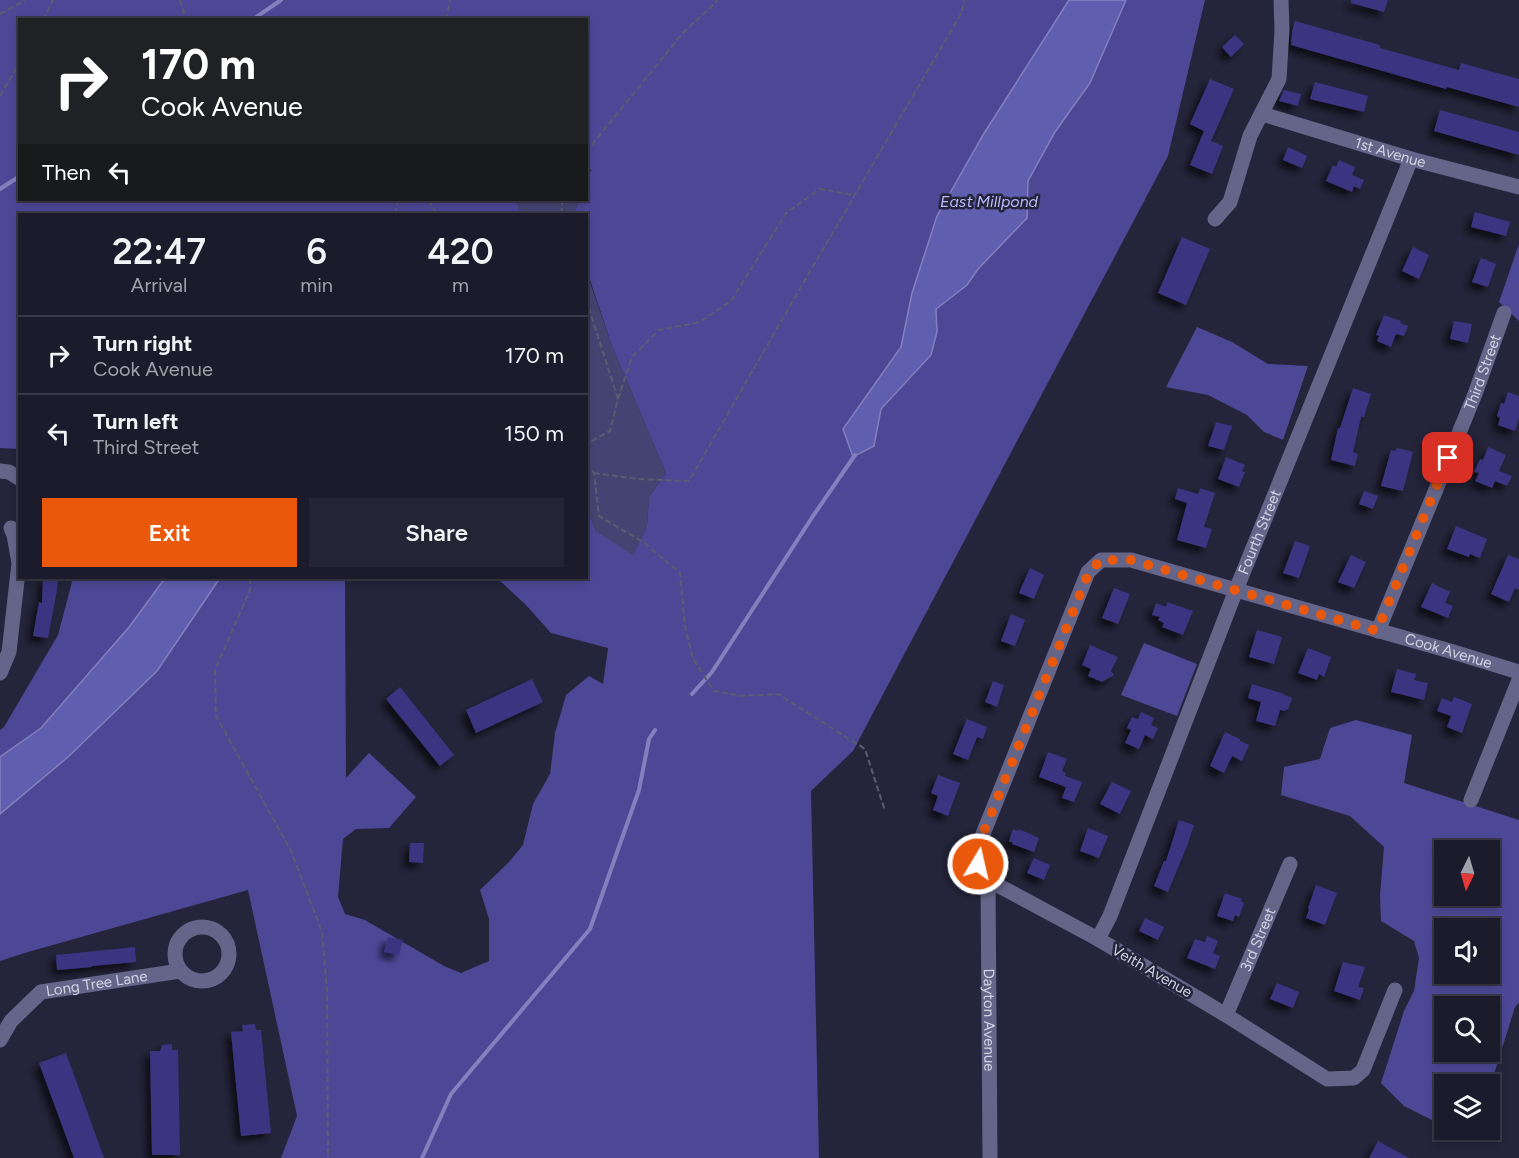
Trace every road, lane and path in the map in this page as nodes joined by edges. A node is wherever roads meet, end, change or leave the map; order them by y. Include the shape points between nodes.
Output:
1 (26, 0) edge
2 (53, 0) edge
3 (180, 0) edge
4 (450, 0) edge
5 (718, 0) edge
6 (964, 0) edge
7 (1281, 0) edge
8 (0, 14) edge
9 (44, 18) edge
10 (185, 18) edge
11 (446, 18) edge
12 (18, 65) edge
13 (0, 96) edge
14 (1262, 114) junction
15 (588, 150) edge
16 (1411, 159) junction
17 (1519, 187) edge
18 (854, 195) junction
19 (1215, 219) dead end
20 (588, 305) edge
21 (1504, 314) dead end
22 (618, 399) junction
23 (588, 443) edge
24 (588, 466) edge
25 (0, 471) edge
26 (594, 473) junction
27 (18, 478) edge
28 (10, 528) edge
29 (18, 557) edge
30 (18, 572) edge
31 (250, 579) edge
32 (1236, 590) junction
33 (1377, 631) junction
34 (1519, 672) edge
35 (0, 673) edge
36 (1519, 680) edge
37 (1471, 800) dead end
38 (885, 812) dead end
39 (978, 864) joint
40 (1290, 864) dead end
41 (988, 880) junction
42 (1098, 939) junction
43 (180, 971) dead end
44 (1395, 990) dead end
45 (1226, 1015) junction
46 (0, 1040) edge
47 (328, 1158) edge
48 (990, 1158) edge

1 - 8 path
2 - 9 path
3 - 10 path
4 - 11 path
5 - 15 path via 682,34
6 - 18 path via 962,12
7 - 14 street via 1279,80
12 - 13 path
14 - 16 street, 1st Avenue
14 - 19 street via 1250,136 1230,202
16 - 17 street, 1st Avenue
16 - 32 street, Fourth Street
18 - 22 path via 820,189 786,213 731,301 700,322 659,330 632,357
18 - 26 path via 689,481
20 - 22 path
21 - 33 street, Third Street
22 - 23 path via 610,430
24 - 26 path
25 - 27 street
26 - 38 path via 598,516 643,542 680,573 685,627 693,659 714,691 742,696 778,694 865,749
28 - 29 street
30 - 35 street via 9,652
31 - 47 path via 250,590 215,670 216,716 291,851 322,932 327,991
32 - 33 street, Cook Avenue
32 - 39 street, Cook Avenue via 1131,560 1101,560 1089,572 981,839
32 - 42 street, Fourth Street
33 - 34 street, Cook Avenue
36 - 37 street
39 - 41 street, Veith Avenue
40 - 45 street, 3rd Street
41 - 42 street, Veith Avenue
41 - 48 street, Dayton Avenue
42 - 45 street, Veith Avenue
43 - 46 street, Long Tree Lane via 41,992 11,1021
44 - 45 street, Veith Avenue via 1363,1070 1354,1078 1327,1079

